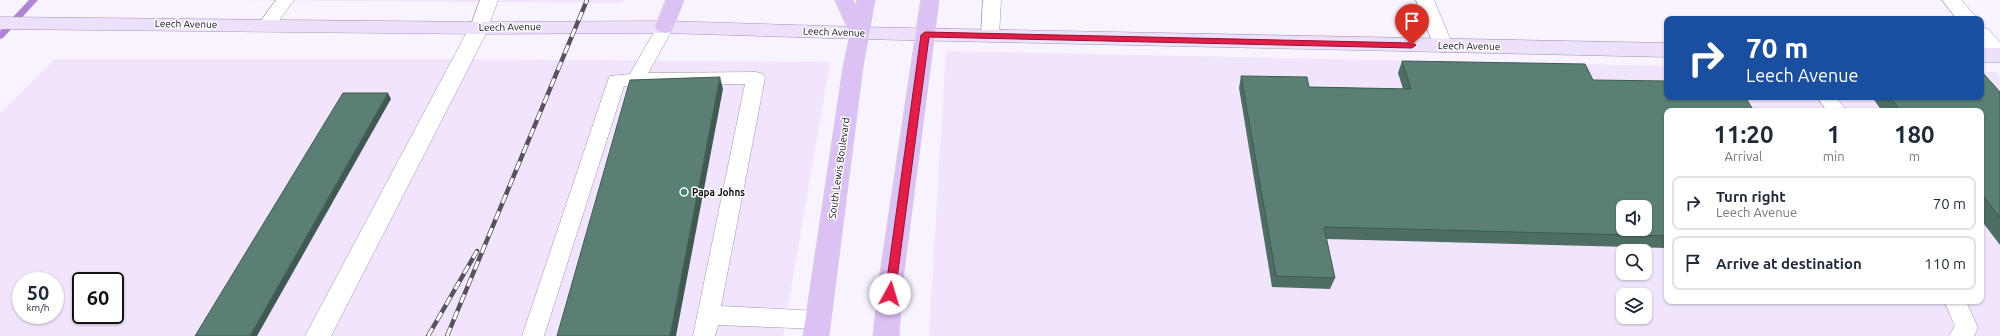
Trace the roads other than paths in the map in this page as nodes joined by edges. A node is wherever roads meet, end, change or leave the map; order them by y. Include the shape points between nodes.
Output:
1 (285, 0) edge
2 (489, 0) edge
3 (675, 0) edge
4 (844, 0) edge
5 (866, 0) edge
6 (930, 0) edge
7 (992, 0) edge
8 (1425, 0) edge
9 (1951, 0) edge
10 (1965, 16) edge
11 (0, 24) edge
12 (267, 25) junction
13 (665, 27) junction
14 (479, 28) junction
15 (859, 33) junction
16 (925, 35) junction
17 (990, 36) junction
18 (1984, 36) edge
19 (1443, 46) junction
20 (1664, 50) edge
21 (1984, 55) edge
22 (2000, 55) edge
23 (636, 79) junction
24 (1956, 304) edge
25 (706, 326) edge
26 (817, 328) edge
27 (318, 336) edge
28 (533, 336) edge
29 (886, 336) edge
30 (1960, 336) edge

1 - 12 lane
2 - 14 lane
3 - 13 main road
4 - 15 main road
5 - 15 main road, South Lewis Boulevard
6 - 16 main road
7 - 17 lane
8 - 19 street
9 - 10 street
11 - 12 main road, Leech Avenue
12 - 14 main road, Leech Avenue
13 - 14 main road, Leech Avenue
13 - 15 main road, Leech Avenue
13 - 23 lane
14 - 27 street
15 - 16 main road, Leech Avenue
15 - 26 main road, South Lewis Boulevard
16 - 17 main road, Leech Avenue
16 - 29 main road via 891,280
17 - 19 main road, Leech Avenue
18 - 22 street
19 - 20 main road, Leech Avenue
21 - 22 main road
23 - 25 lane via 756,78
23 - 28 lane via 617,80
24 - 30 lane via 1967,328
25 - 26 lane

